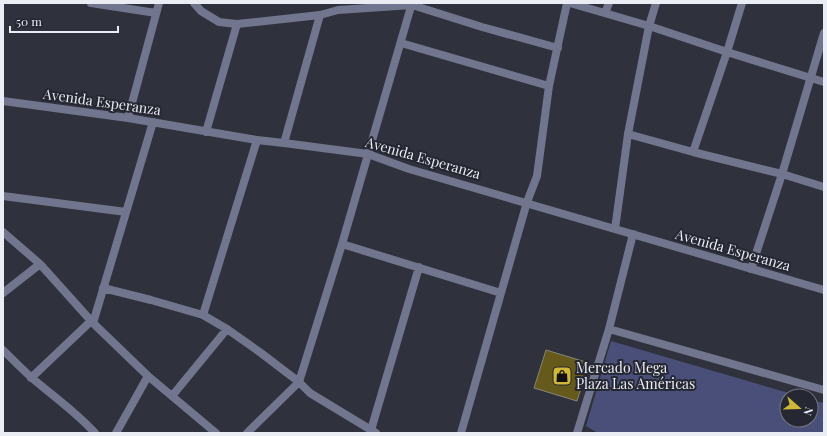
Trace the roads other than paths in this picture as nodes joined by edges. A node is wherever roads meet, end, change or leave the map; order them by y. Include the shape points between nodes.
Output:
1 (91, 3) edge
2 (159, 3) edge
3 (194, 3) edge
4 (569, 3) edge
5 (609, 3) edge
6 (656, 3) edge
7 (742, 3) edge
8 (412, 4) edge
9 (156, 13) junction
10 (605, 13) junction
11 (320, 15) junction
12 (237, 24) junction
13 (649, 26) junction
14 (824, 33) edge
15 (400, 44) junction
16 (558, 48) junction
17 (727, 52) junction
18 (810, 78) junction
19 (824, 82) edge
20 (549, 86) junction
21 (3, 101) edge
22 (128, 118) junction
23 (153, 122) junction
24 (206, 132) junction
25 (628, 134) junction
26 (257, 140) junction
27 (284, 143) junction
28 (693, 152) junction
29 (368, 154) junction
30 (782, 174) junction
31 (824, 187) edge
32 (3, 196) edge
33 (527, 202) junction
34 (126, 212) junction
35 (615, 229) junction
36 (3, 232) edge
37 (633, 234) junction
38 (342, 244) junction
39 (40, 264) junction
40 (419, 267) junction
41 (751, 269) junction
42 (104, 288) junction
43 (824, 290) edge
44 (3, 293) edge
45 (501, 293) junction
46 (203, 316) junction
47 (92, 322) junction
48 (227, 329) junction
49 (609, 329) junction
50 (3, 350) edge
51 (148, 376) junction
52 (31, 378) junction
53 (299, 382) junction
54 (824, 390) edge
55 (172, 396) junction
56 (374, 432) edge
57 (580, 432) edge
58 (95, 433) edge
59 (116, 433) edge
60 (216, 433) edge
61 (247, 433) edge
62 (461, 433) edge

1 - 9 street
2 - 9 street
3 - 12 street via 219,22
4 - 10 street
4 - 16 street
5 - 10 street
6 - 13 street
7 - 17 street
8 - 11 street via 338,10
8 - 15 street
8 - 16 street
9 - 22 street
10 - 13 street
11 - 12 street
11 - 27 street
12 - 24 street
13 - 17 street
13 - 25 street
14 - 18 street
15 - 20 street
15 - 29 street
16 - 20 street
17 - 18 street
17 - 28 street
18 - 19 street
18 - 30 street
20 - 33 street via 537,176
21 - 22 street, Avenida Esperanza
22 - 23 street, Avenida Esperanza
23 - 24 street, Avenida Esperanza
23 - 34 street
24 - 26 street, Avenida Esperanza
25 - 28 street
25 - 35 street
26 - 27 street, Avenida Esperanza
26 - 46 street
27 - 29 street, Avenida Esperanza
28 - 30 street
29 - 33 street, Avenida Esperanza via 409,169
29 - 38 street
30 - 31 street
30 - 41 street
32 - 34 street
33 - 35 street, Avenida Esperanza
33 - 45 street
34 - 42 street
35 - 37 street, Avenida Esperanza
36 - 39 street
37 - 41 street, Avenida Esperanza
37 - 49 street
38 - 40 street
38 - 53 street
39 - 44 street
39 - 47 street
40 - 45 street
40 - 56 street
41 - 43 street, Avenida Esperanza
42 - 46 street
42 - 47 street
45 - 62 street
46 - 48 street
47 - 51 street
47 - 52 street
48 - 53 street
48 - 55 street
49 - 54 street
49 - 57 street
50 - 52 street
51 - 55 street
51 - 59 street
52 - 58 street
53 - 56 street via 310,393
53 - 61 street
55 - 60 street

